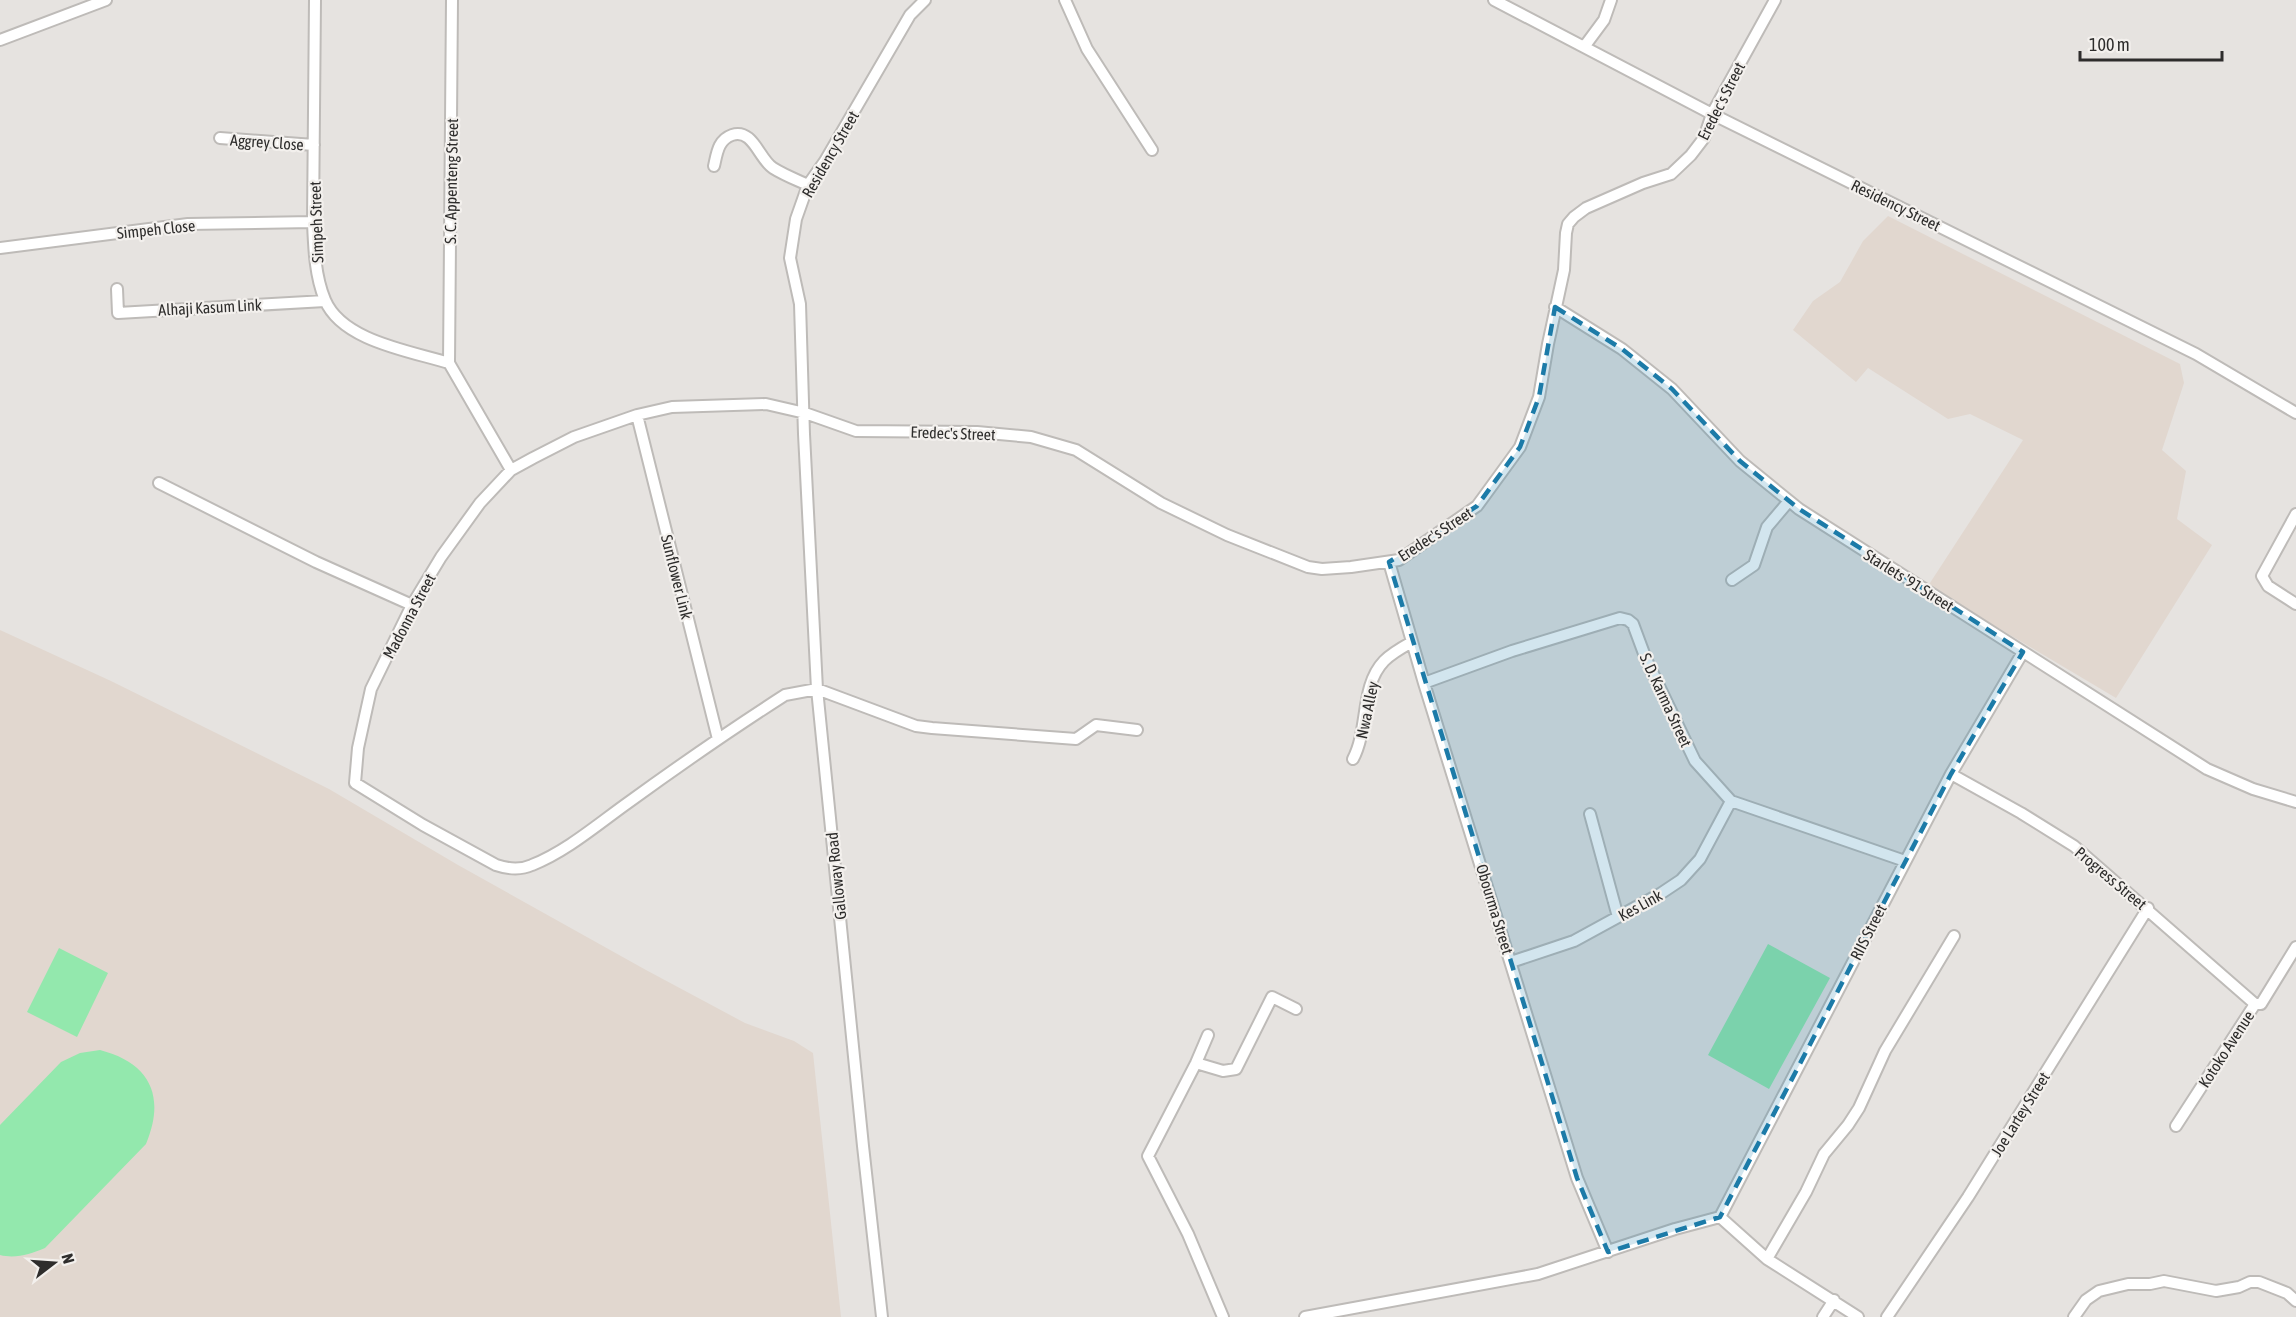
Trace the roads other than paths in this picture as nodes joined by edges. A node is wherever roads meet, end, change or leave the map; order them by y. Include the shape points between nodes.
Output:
1 (106, 0) edge
2 (315, 0) edge
3 (452, 0) edge
4 (925, 0) edge
5 (1065, 0) edge
6 (1494, 0) edge
7 (1611, 0) edge
8 (1775, 0) edge
9 (0, 39) edge
10 (1584, 47) junction
11 (1712, 114) junction
12 (220, 138) dead end
13 (314, 145) junction
14 (1152, 150) dead end
15 (714, 166) dead end
16 (808, 185) junction
17 (313, 222) junction
18 (0, 248) edge
19 (117, 289) dead end
20 (325, 301) junction
21 (1555, 307) junction
22 (449, 363) junction
23 (805, 413) junction
24 (2296, 413) edge
25 (637, 415) junction
26 (804, 434) joint
27 (511, 471) junction
28 (159, 483) dead end
29 (1789, 501) junction
30 (2296, 514) edge
31 (1389, 562) junction
32 (1732, 580) dead end
33 (2296, 604) edge
34 (412, 605) junction
35 (1412, 642) junction
36 (2023, 652) junction
37 (1424, 683) junction
38 (817, 689) junction
39 (1137, 730) dead end
40 (718, 739) junction
41 (1353, 759) dead end
42 (1951, 774) junction
43 (1731, 801) junction
44 (2296, 802) edge
45 (1590, 814) dead end
46 (1905, 861) junction
47 (2148, 908) junction
48 (1618, 917) junction
49 (1954, 936) dead end
50 (2296, 947) edge
51 (1511, 962) junction
52 (2254, 1004) junction
53 (1296, 1009) dead end
54 (1208, 1035) dead end
55 (1196, 1063) junction
56 (2176, 1126) dead end
57 (1720, 1218) junction
58 (1608, 1252) junction
59 (1767, 1259) junction
60 (1834, 1300) junction
61 (2296, 1300) edge
62 (1338, 1313) edge
63 (882, 1317) edge
64 (1223, 1317) edge
65 (1305, 1317) edge
66 (1823, 1317) edge
67 (1858, 1317) edge
68 (1887, 1317) edge
69 (2074, 1317) edge

1 - 9 street
2 - 13 street, Simpeh Street
3 - 22 street, S. C. Appenteng Street
4 - 16 street, Residency Street via 910,15
5 - 14 street via 1087,49
6 - 10 street, Residency Street
7 - 10 street via 1604,20
8 - 11 street, Eredec's Street
10 - 11 street, Residency Street
11 - 21 street, Eredec's Street via 1704,138 1671,174 1601,201 1574,217 1566,233 1564,270
11 - 24 street, Residency Street via 2196,354
12 - 13 street, Aggrey Close
13 - 17 street, Simpeh Street
15 - 16 street via 718,146 725,138 743,134 773,168
16 - 23 street, Residency Street via 796,219 790,258 800,304
17 - 18 street, Simpeh Close via 188,224
17 - 20 street, Simpeh Street via 314,257
19 - 20 street, Alhaji Kasum Link via 118,313
20 - 22 street, Simpeh Street via 342,324 372,340
21 - 29 street, Starlets '91 Street via 1622,349 1672,389 1740,461
21 - 31 street, Eredec's Street via 1539,397 1520,447 1477,506 1399,560
22 - 27 street
23 - 25 street, Madonna Street via 766,404 672,407
23 - 26 street, Residency Street
23 - 31 street, Eredec's Street via 870,432 1031,436 1076,450 1161,503 1308,567
25 - 27 street, Madonna Street via 574,437
25 - 40 street, Sunflower Link
26 - 38 street, Galloway Road
27 - 34 street, Madonna Street via 480,503
28 - 34 street
29 - 32 street via 1767,527 1754,565
29 - 36 street, Starlets '91 Street
30 - 33 street via 2262,576 2268,586
31 - 35 street, Obourma Street
34 - 40 street, Madonna Street via 371,689 355,783 496,865 532,866
35 - 37 street, Obourma Street
35 - 41 street, Nwa Alley via 1385,659 1372,679 1361,739
36 - 42 street, RIIS Street
36 - 44 street, Starlets '91 Street via 2207,769
37 - 43 street, S. D. Karma Street via 1512,651 1620,618 1628,620 1695,761
37 - 51 street, Obourma Street
38 - 39 street via 916,726 1076,739 1096,725
38 - 40 street via 785,695
38 - 63 street, Galloway Road
42 - 46 street, RIIS Street
42 - 47 street, Progress Street via 2074,846
43 - 46 street, S. D. Karma Street
43 - 48 street, Kes Link via 1700,860 1681,880
45 - 48 street
46 - 57 street, RIIS Street
47 - 52 street, Progress Street
47 - 68 street, Joe Lartey Street via 1968,1197
48 - 51 street, Kes Link via 1574,941
49 - 59 street via 1885,1051 1859,1108 1824,1154
50 - 52 street, Kotoko Avenue via 2261,1004
51 - 58 street, Obourma Street via 1577,1178
52 - 56 street, Kotoko Avenue
53 - 55 street via 1272,997 1236,1069 1223,1071
54 - 55 street
55 - 64 street via 1148,1156 1188,1234
57 - 58 street
57 - 59 street
58 - 62 street via 1538,1274
59 - 60 street
60 - 66 street
60 - 67 street
61 - 69 street via 2259,1282 2216,1292 2164,1281 2099,1291 2085,1300
62 - 65 street

